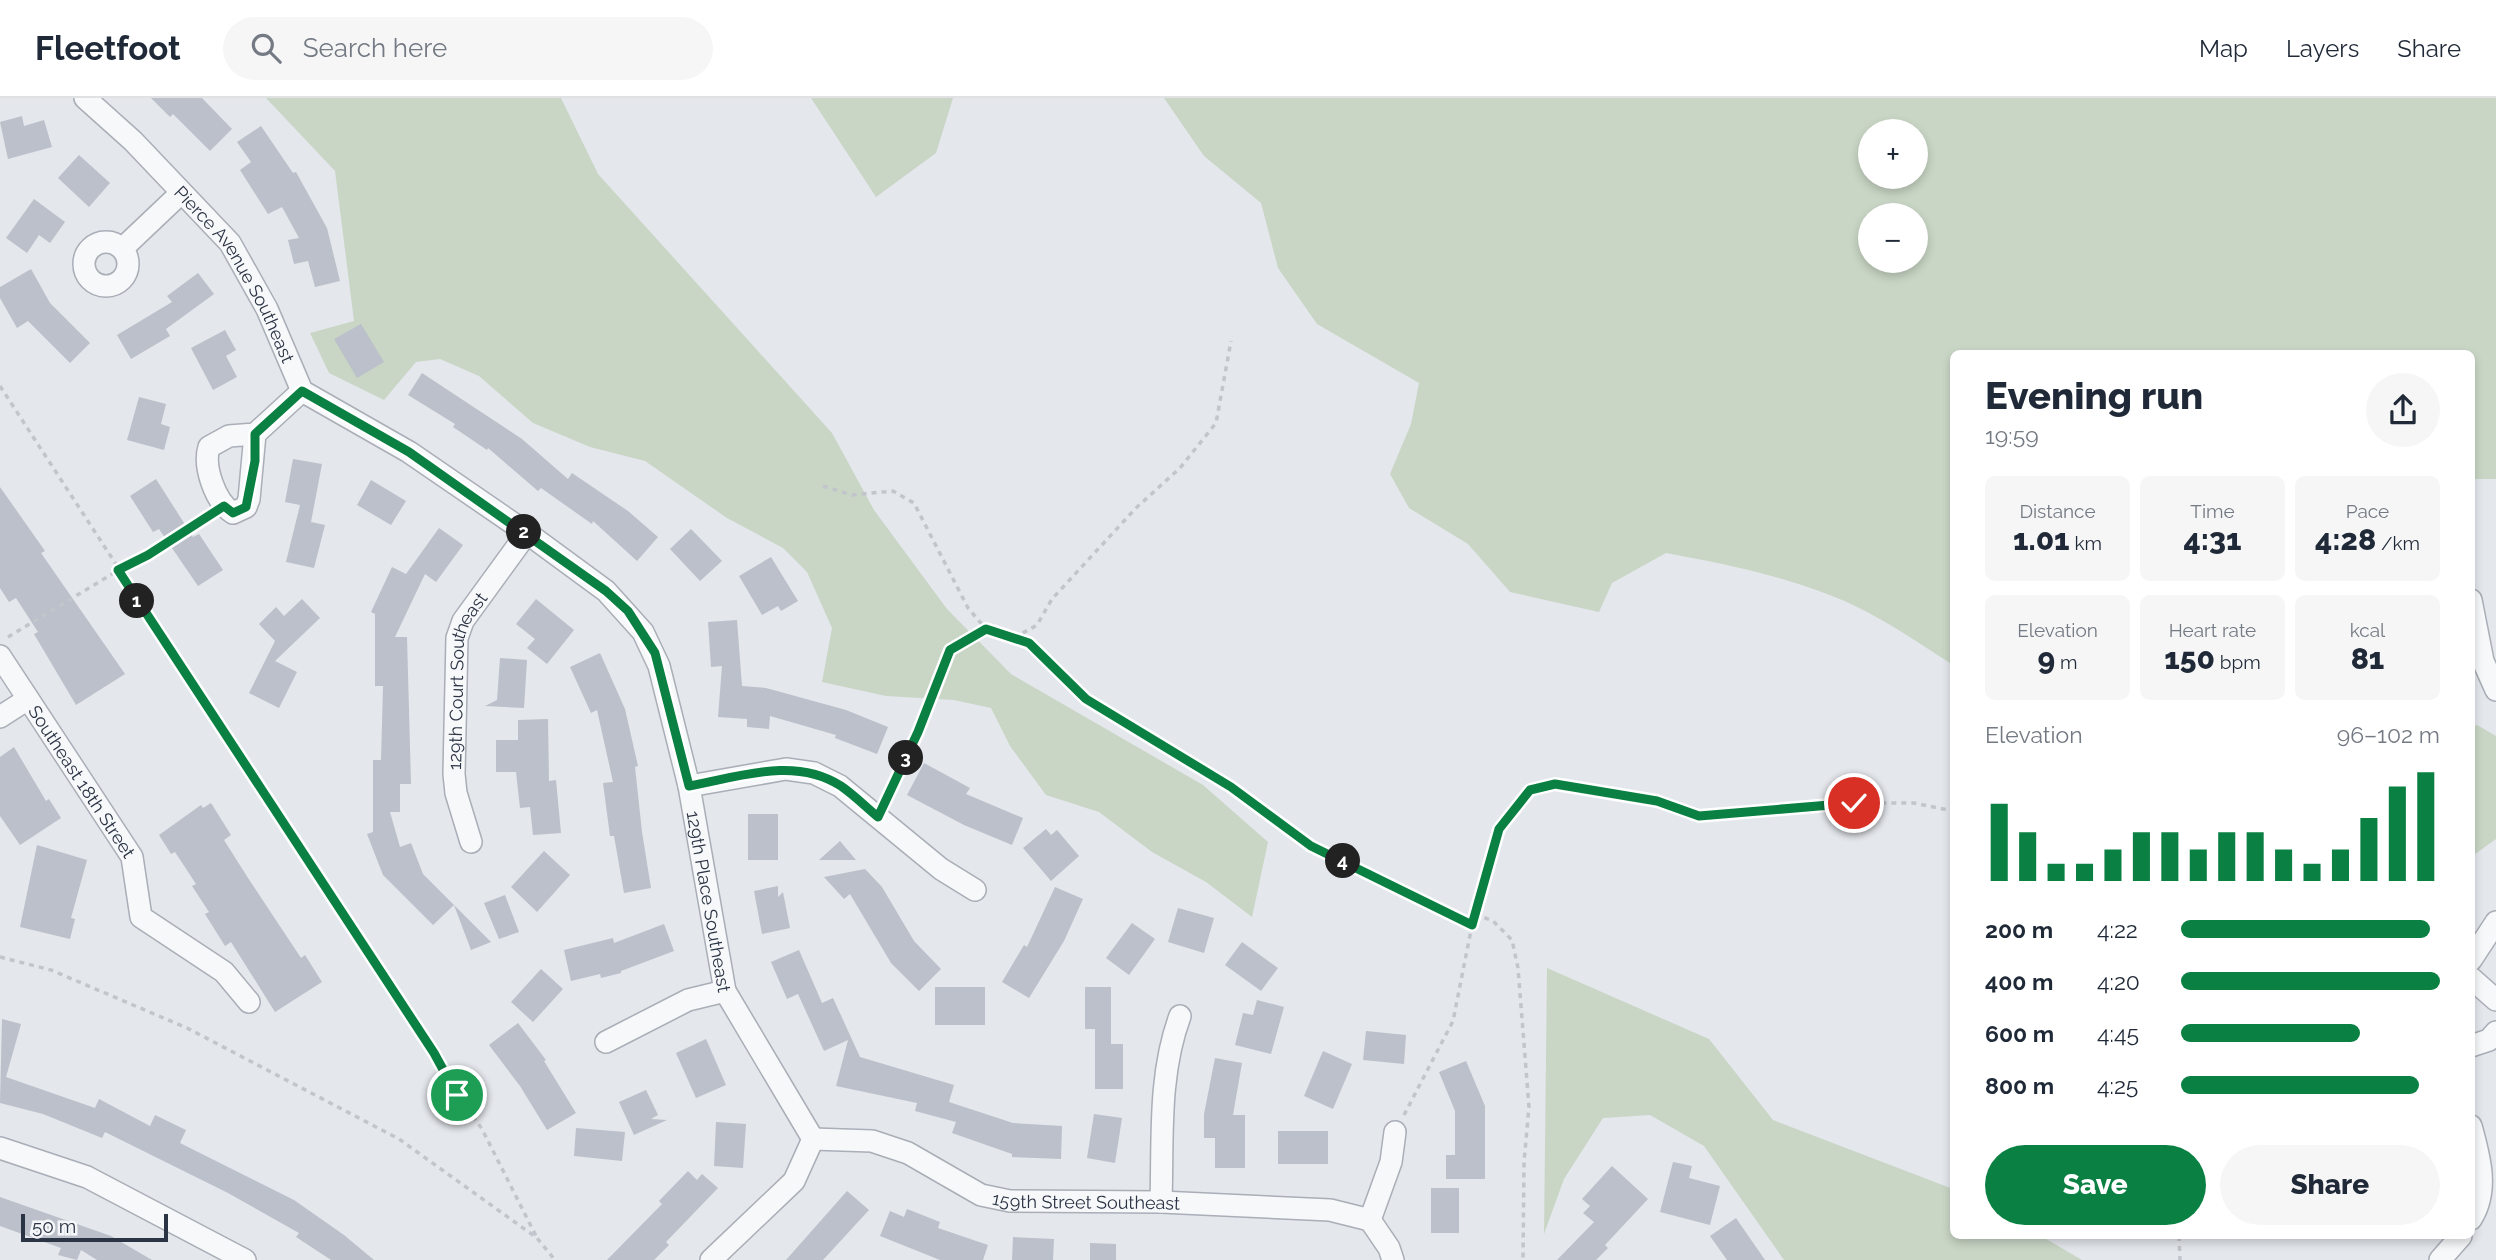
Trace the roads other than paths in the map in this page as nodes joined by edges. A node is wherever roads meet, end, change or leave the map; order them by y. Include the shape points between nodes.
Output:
1 (85, 98) edge
2 (181, 193) junction
3 (122, 248) dead end
4 (302, 391) junction
5 (255, 434) junction
6 (527, 533) junction
7 (2475, 620) edge
8 (0, 656) edge
9 (2496, 690) edge
10 (28, 699) junction
11 (0, 717) edge
12 (689, 786) junction
13 (471, 842) dead end
14 (975, 890) dead end
15 (2496, 922) edge
16 (2475, 954) edge
17 (2475, 981) edge
18 (725, 991) junction
19 (2496, 999) edge
20 (249, 1002) dead end
21 (1180, 1016) dead end
22 (2496, 1032) edge
23 (606, 1042) dead end
24 (2475, 1045) edge
25 (1395, 1132) road end
26 (813, 1139) junction
27 (2475, 1140) edge
28 (0, 1148) edge
29 (1161, 1202) junction
30 (2475, 1213) edge
31 (1370, 1220) junction
32 (2458, 1239) edge
33 (246, 1260) edge
34 (711, 1260) edge
35 (1393, 1260) edge
36 (2440, 1260) edge

1 - 2 street, Pierce Avenue Southeast
2 - 3 street
2 - 4 street, Pierce Avenue Southeast via 230,243 267,309
4 - 5 street
4 - 6 street via 409,452
5 - 5 street via 246,507 233,513 224,506 206,464 209,447 229,436
6 - 12 street, 129th Place Southeast via 606,591 643,632 659,666
6 - 13 street, 129th Court Southeast via 463,621 457,638 454,774
7 - 9 street via 2483,661
8 - 10 street, Southeast 18th Street
10 - 11 street
10 - 20 street, Southeast 18th Street via 132,857 141,917 224,972
12 - 14 street via 786,769 814,773 841,786 941,869
12 - 18 street, 129th Place Southeast
15 - 16 street
17 - 19 street
18 - 23 street via 688,1000
18 - 26 street, 129th Place Southeast
21 - 29 street via 1165,1076
22 - 24 street
25 - 31 street via 1391,1162
26 - 29 street, 159th Street Southeast via 872,1141 908,1153 981,1195 1010,1201
26 - 34 street via 794,1181
27 - 30 street via 2481,1161 2481,1203
28 - 33 street via 87,1177
29 - 31 street, 159th Street Southeast via 1330,1210
31 - 35 street
32 - 36 street

